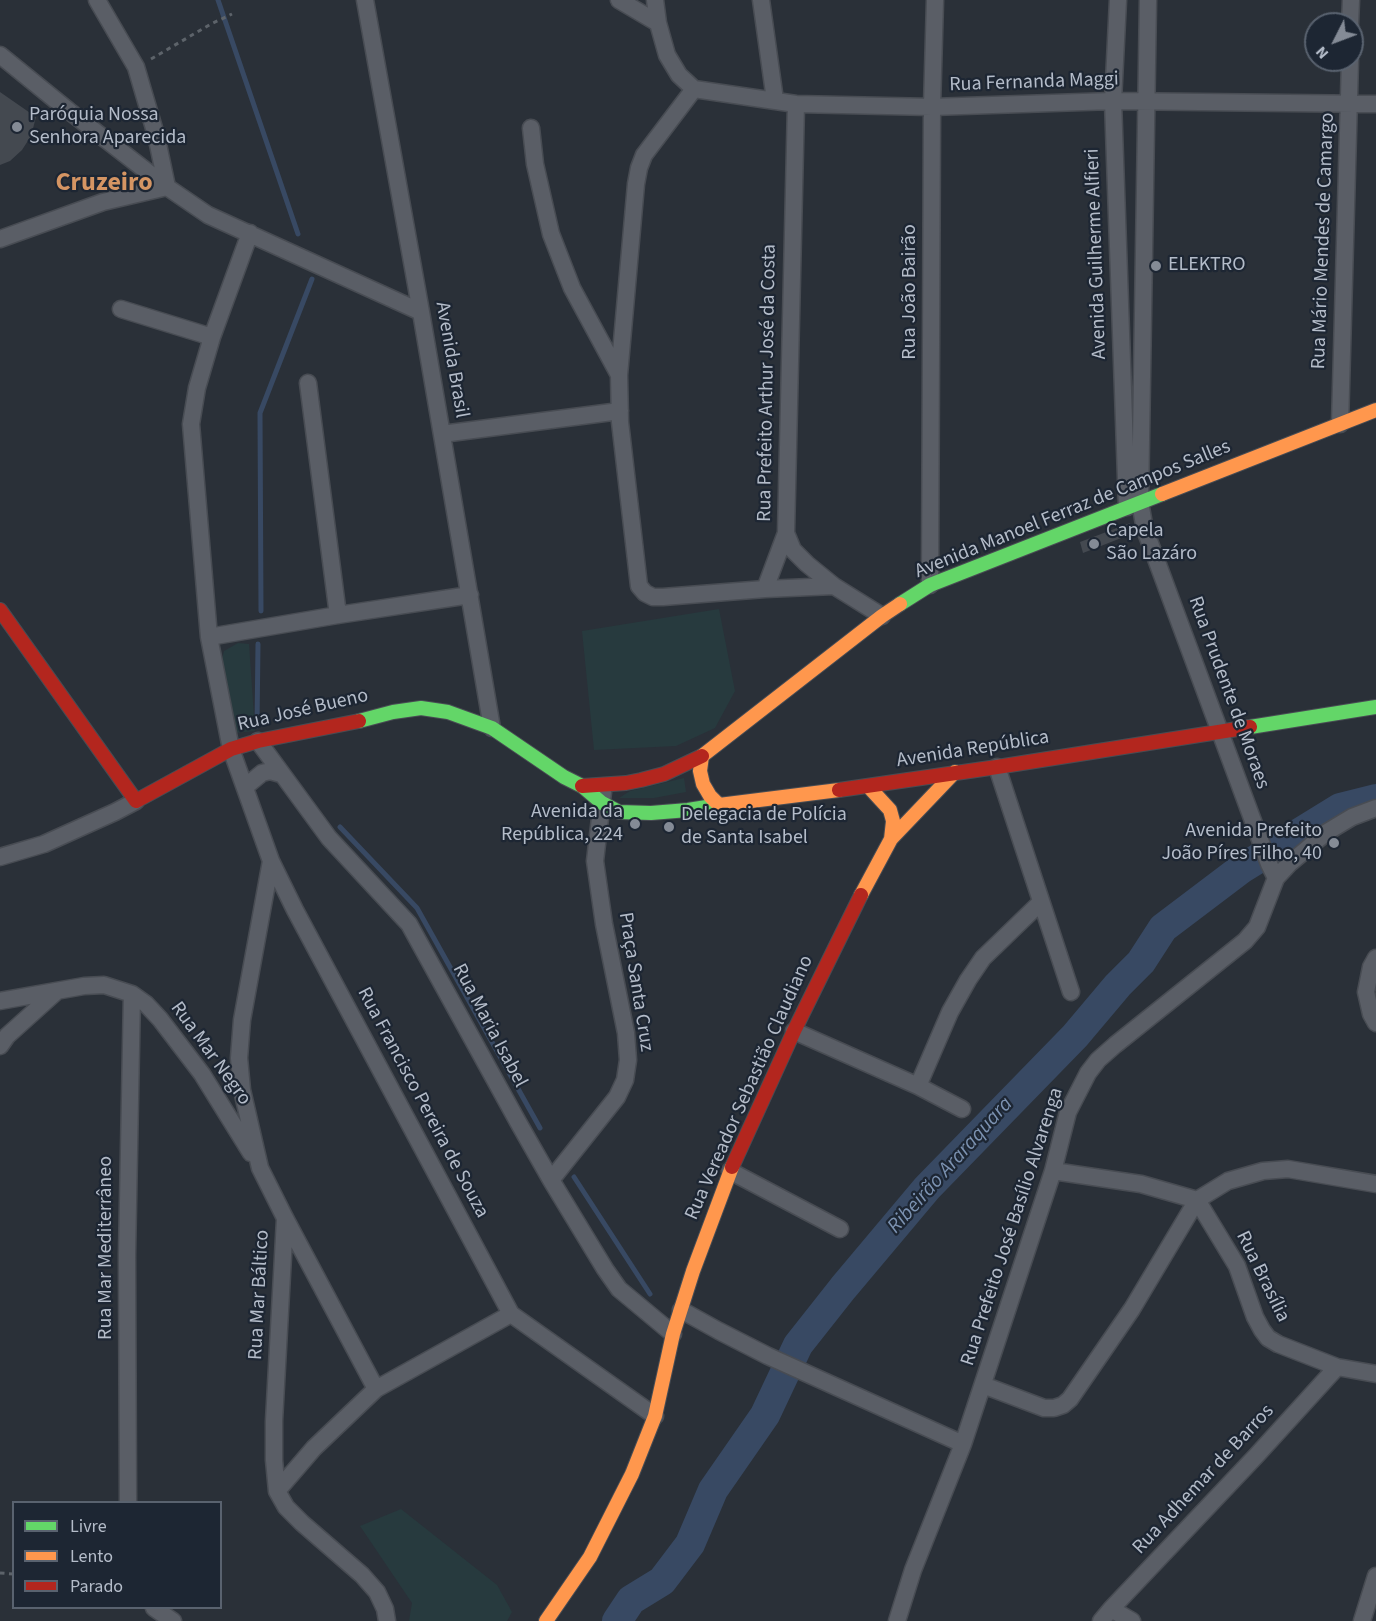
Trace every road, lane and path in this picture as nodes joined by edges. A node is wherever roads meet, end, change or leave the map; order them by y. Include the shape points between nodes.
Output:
1 (97, 0) edge
2 (365, 0) edge
3 (619, 0) edge
4 (655, 0) edge
5 (761, 0) edge
6 (935, 0) edge
7 (1118, 0) edge
8 (1148, 0) edge
9 (230, 14) dead end
10 (658, 23) junction
11 (0, 55) edge
12 (136, 67) junction
13 (1350, 72) edge
14 (694, 89) junction
15 (775, 100) junction
16 (1113, 101) junction
17 (1147, 102) junction
18 (796, 104) junction
19 (1349, 104) junction
20 (1376, 104) edge
21 (932, 108) junction
22 (531, 128) dead end
23 (167, 188) junction
24 (250, 233) junction
25 (0, 239) edge
26 (121, 309) dead end
27 (421, 312) junction
28 (212, 337) junction
29 (619, 375) junction
30 (308, 383) dead end
31 (1376, 410) edge
32 (620, 411) junction
33 (1340, 424) junction
34 (442, 434) junction
35 (1134, 505) junction
36 (786, 532) junction
37 (930, 585) junction
38 (834, 586) junction
39 (765, 589) junction
40 (470, 595) junction
41 (0, 610) edge
42 (338, 615) junction
43 (882, 616) junction
44 (209, 637) junction
45 (1376, 707) edge
46 (492, 728) junction
47 (1219, 731) junction
48 (258, 741) junction
49 (231, 749) junction
50 (702, 756) junction
51 (997, 767) junction
52 (955, 772) junction
53 (281, 774) junction
54 (603, 784) junction
55 (582, 786) junction
56 (868, 786) junction
57 (245, 787) junction
58 (136, 801) junction
59 (603, 803) junction
60 (719, 805) junction
61 (1376, 808) edge
62 (891, 839) junction
63 (0, 857) edge
64 (271, 861) junction
65 (1273, 871) junction
66 (1041, 902) junction
67 (1376, 957) edge
68 (58, 990) junction
69 (1071, 992) dead end
70 (132, 994) junction
71 (0, 1001) edge
72 (1376, 1023) edge
73 (794, 1031) junction
74 (0, 1046) edge
75 (918, 1086) junction
76 (962, 1109) dead end
77 (260, 1168) junction
78 (730, 1171) junction
79 (1053, 1171) junction
80 (550, 1180) junction
81 (1376, 1184) edge
82 (1197, 1200) junction
83 (285, 1218) junction
84 (840, 1229) dead end
85 (681, 1310) junction
86 (511, 1314) junction
87 (674, 1334) junction
88 (1337, 1367) junction
89 (1376, 1374) edge
90 (983, 1385) junction
91 (376, 1389) junction
92 (655, 1416) junction
93 (963, 1444) junction
94 (277, 1491) junction
95 (128, 1501) edge
96 (1376, 1576) edge
97 (155, 1609) edge
98 (1106, 1615) edge
99 (173, 1621) edge
100 (387, 1621) edge
101 (546, 1621) edge
102 (897, 1621) edge
103 (1132, 1621) edge
104 (1362, 1621) edge

1 - 12 street
2 - 27 street, Avenida Brasil
3 - 10 street
4 - 10 street
5 - 15 street
6 - 21 street, Rua João Bairão
7 - 16 street, Avenida Guilherme Alfieri
8 - 17 street
9 - 12 path
10 - 14 street via 667,55 679,75
11 - 23 street
12 - 23 street
13 - 19 street, Rua Mário Mendes de Camargo
14 - 15 street, Rua Fernanda Maggi
14 - 29 street via 644,155 639,168
15 - 18 street, Rua Fernanda Maggi
16 - 17 street, Rua Fernanda Maggi
16 - 21 street, Rua Fernanda Maggi
16 - 35 street, Avenida Guilherme Alfieri
17 - 19 street, Rua Fernanda Maggi
17 - 35 street
18 - 21 street, Rua Fernanda Maggi
18 - 36 street, Rua Prefeito Arthur José da Costa
19 - 20 street, Rua Fernanda Maggi
19 - 33 street, Rua Mário Mendes de Camargo
21 - 37 street, Rua João Bairão
22 - 29 street via 551,234 572,288
23 - 24 street via 208,215
23 - 25 street via 104,202
24 - 27 street
24 - 28 street, Rua Francisco Pereira de Souza
26 - 28 street
27 - 34 street, Avenida Brasil
28 - 44 street, Rua Francisco Pereira de Souza via 191,424
29 - 32 street
30 - 42 street
31 - 33 main road, Avenida Manoel Ferraz de Campos Salles
32 - 34 street
32 - 39 street via 639,586 653,597
33 - 35 main road, Avenida Manoel Ferraz de Campos Salles
34 - 40 street, Avenida Brasil
35 - 37 main road, Avenida Manoel Ferraz de Campos Salles
35 - 47 street, Rua Prudente de Moraes
36 - 38 street, Rua Prefeito Arthur José da Costa via 792,550
36 - 39 street
37 - 43 main road, Avenida Manoel Ferraz de Campos Salles
38 - 39 street
38 - 43 street, Rua Prefeito Arthur José da Costa
40 - 42 street
40 - 46 street, Avenida Brasil
41 - 58 main road
42 - 44 street
43 - 50 main road, Avenida Manoel Ferraz de Campos Salles
44 - 49 street, Rua Francisco Pereira de Souza
45 - 47 main road, Avenida República
46 - 48 main road, Rua José Bueno via 448,712 421,708
46 - 55 main road, Rua José Bueno
47 - 51 main road, Avenida República
47 - 65 street, Rua Prudente de Moraes
48 - 49 main road, Rua José Bueno
48 - 53 street, Rua Maria Isabel
49 - 57 street, Rua Francisco Pereira de Souza
49 - 58 main road, Rua José Bueno
50 - 54 main road, Avenida Manoel Ferraz de Campos Salles via 664,774
50 - 60 main road via 700,771 704,784
51 - 52 main road, Avenida República
51 - 66 street
52 - 56 main road, Avenida República
52 - 62 main road
53 - 57 street via 262,773
53 - 80 street, Rua Maria Isabel via 329,838 409,924
54 - 55 main road, Avenida Manoel Ferraz de Campos Salles
54 - 59 street, Praça Santa Cruz
55 - 59 main road, Avenida República
56 - 60 main road, Avenida República
56 - 62 main road via 890,810
57 - 64 street, Rua Francisco Pereira de Souza
58 - 63 street, Rua José Bueno via 44,844
59 - 60 main road, Avenida República via 619,812 635,813
59 - 80 street, Praça Santa Cruz via 595,861 628,1060 617,1097
61 - 65 street via 1327,832 1289,864
62 - 73 main road, Rua Vereador Sebastião Claudiano
64 - 77 street, Rua Mar Báltico via 242,1020 239,1058 242,1090
64 - 86 street, Rua Francisco Pereira de Souza
65 - 79 street, Rua Prefeito José Basílio Alvarenga via 1257,927 1245,941 1115,1045 1088,1073 1068,1112
66 - 69 street
66 - 75 street via 983,958 968,980
67 - 72 street via 1366,992
68 - 70 street, Rua Mar Negro via 104,985
68 - 71 street, Rua Mar Negro
68 - 74 street
70 - 77 street, Rua Mar Negro via 160,1019 202,1074
70 - 95 street, Rua Mar Mediterrâneo
73 - 75 street
73 - 78 main road, Rua Vereador Sebastião Claudiano
75 - 76 street
77 - 83 street, Rua Mar Báltico
78 - 84 street
78 - 85 main road, Rua Vereador Sebastião Claudiano
79 - 82 street via 1141,1184
79 - 90 street, Rua Prefeito José Basílio Alvarenga
80 - 87 street, Rua Maria Isabel via 619,1288
81 - 82 street via 1288,1169 1263,1171 1228,1181
82 - 88 street, Rua Brasília via 1237,1266 1255,1317 1268,1338
82 - 90 street via 1132,1309 1070,1399 1063,1405 1044,1408
83 - 91 street
83 - 94 street, Rua Mar Báltico via 274,1421
85 - 87 main road, Rua Vereador Sebastião Claudiano
85 - 93 street via 795,1369
86 - 91 street
86 - 92 street, Rua Francisco Pereira de Souza
87 - 92 main road, Rua Vereador Sebastião Claudiano
88 - 89 street, Rua Brasília
88 - 98 street, Rua Adhemar de Barros
90 - 93 street, Rua Prefeito José Basílio Alvarenga
91 - 94 street via 314,1448
92 - 101 main road, Rua Vereador Sebastião Claudiano via 632,1474 590,1557
93 - 102 street, Rua Prefeito José Basílio Alvarenga
94 - 100 street via 286,1507 377,1592
96 - 104 street
97 - 99 street
98 - 103 street

